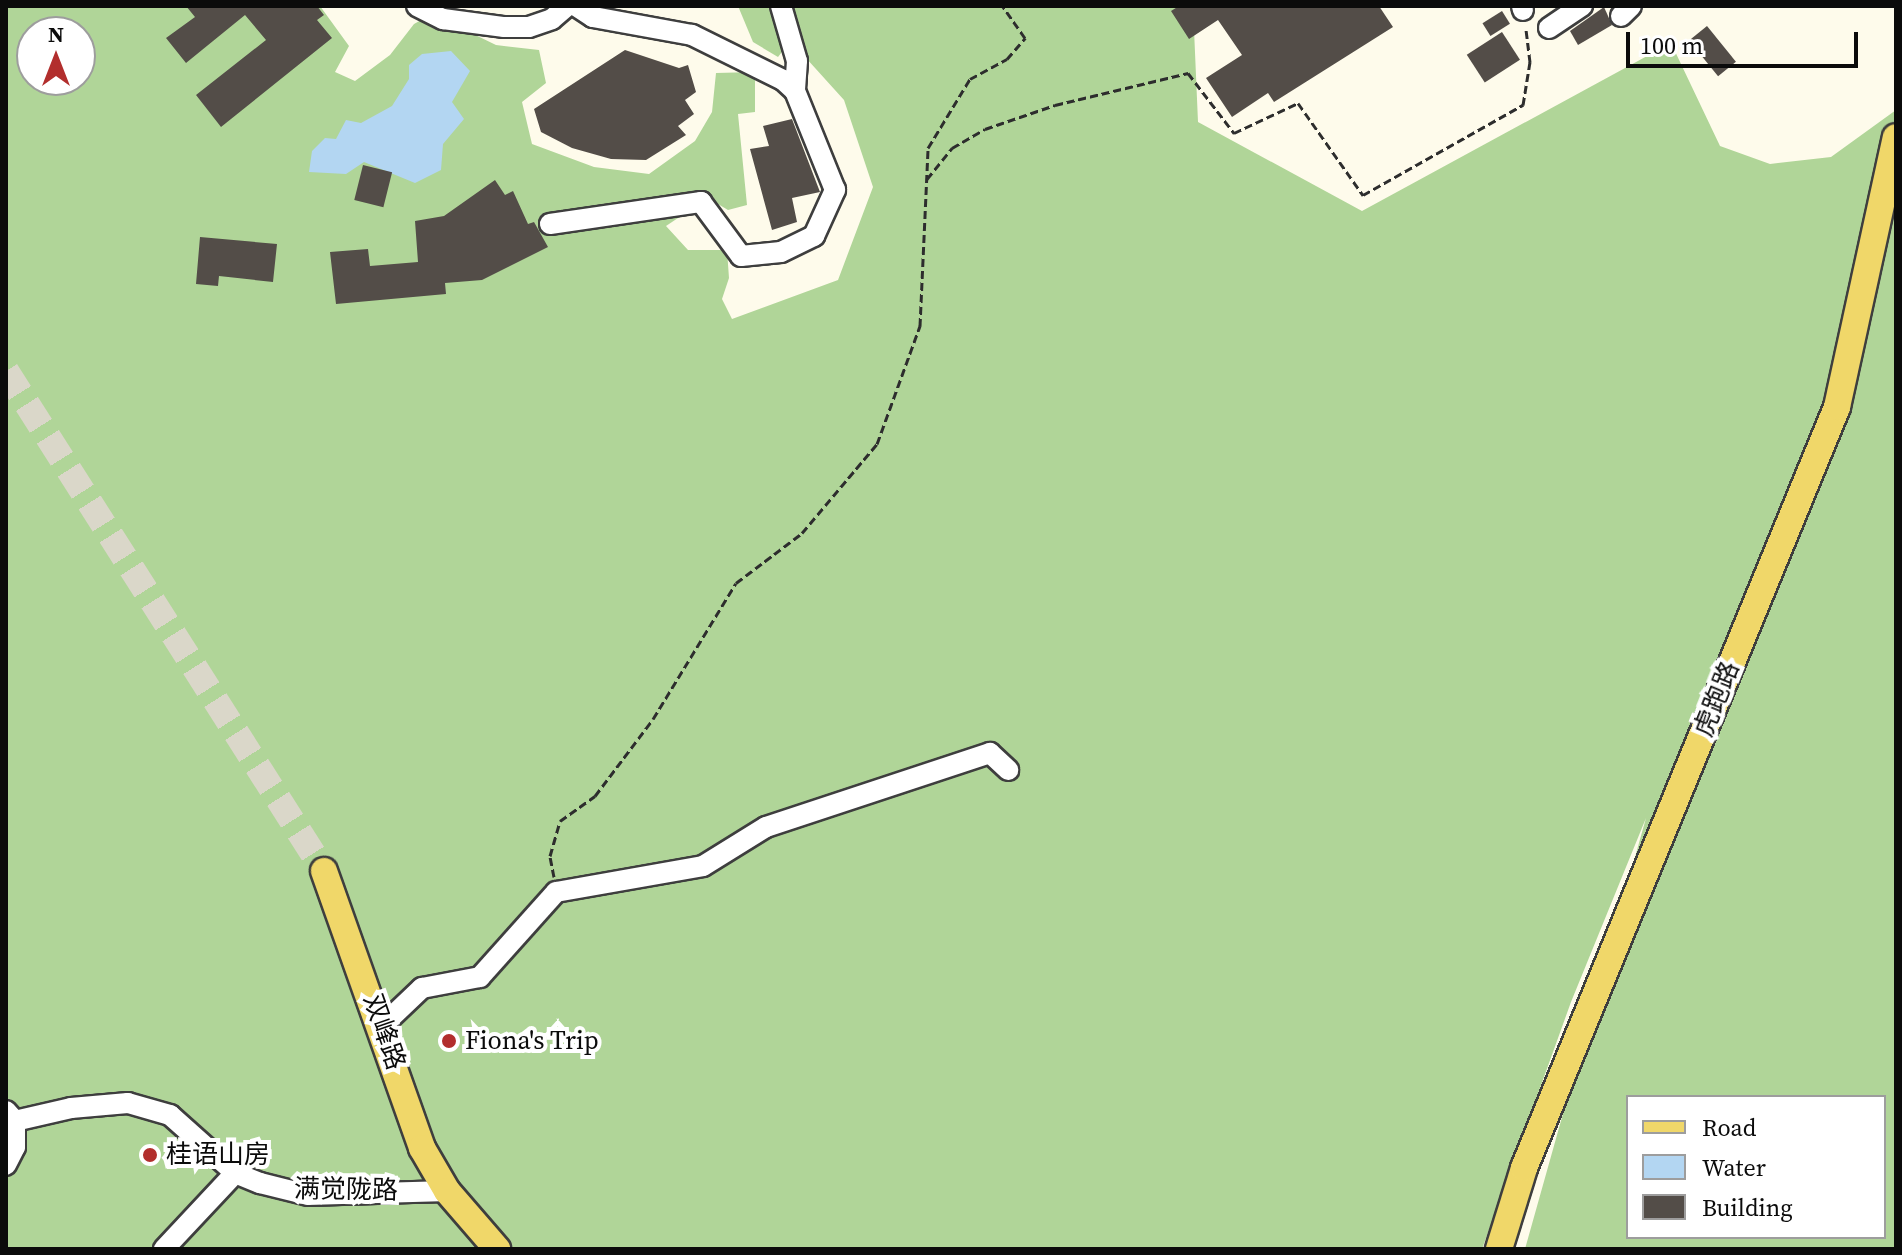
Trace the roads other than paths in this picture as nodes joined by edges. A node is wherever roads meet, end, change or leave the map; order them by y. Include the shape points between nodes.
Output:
1 (417, 6) edge
2 (567, 6) edge
3 (576, 6) edge
4 (781, 6) edge
5 (1582, 6) edge
6 (1549, 28) dead end
7 (795, 91) junction
8 (1896, 137) edge
9 (550, 224) dead end
10 (1008, 770) dead end
11 (324, 871) tunnel mouth
12 (383, 1025) junction
13 (9, 1118) edge
14 (6, 1165) edge
15 (235, 1173) junction
16 (447, 1191) junction
17 (164, 1249) edge
18 (497, 1249) edge
19 (1499, 1249) edge

1 - 2 street via 443,19 504,27 541,23
3 - 7 street via 593,17 692,35
4 - 7 street via 797,61
5 - 6 street
7 - 9 street via 835,190 814,236 781,252 741,256 701,202
8 - 19 main road, 虎跑路 via 1837,407 1524,1168
10 - 12 street via 990,753 766,827 703,866 556,892 480,977 422,988
11 - 12 main road, 双峰路
12 - 16 main road, 双峰路 via 422,1148
13 - 14 street via 15,1147
13 - 15 street, 满觉陇路 via 102,1103 150,1108 170,1115
15 - 16 street, 满觉陇路 via 308,1195
15 - 17 street
16 - 18 main road

